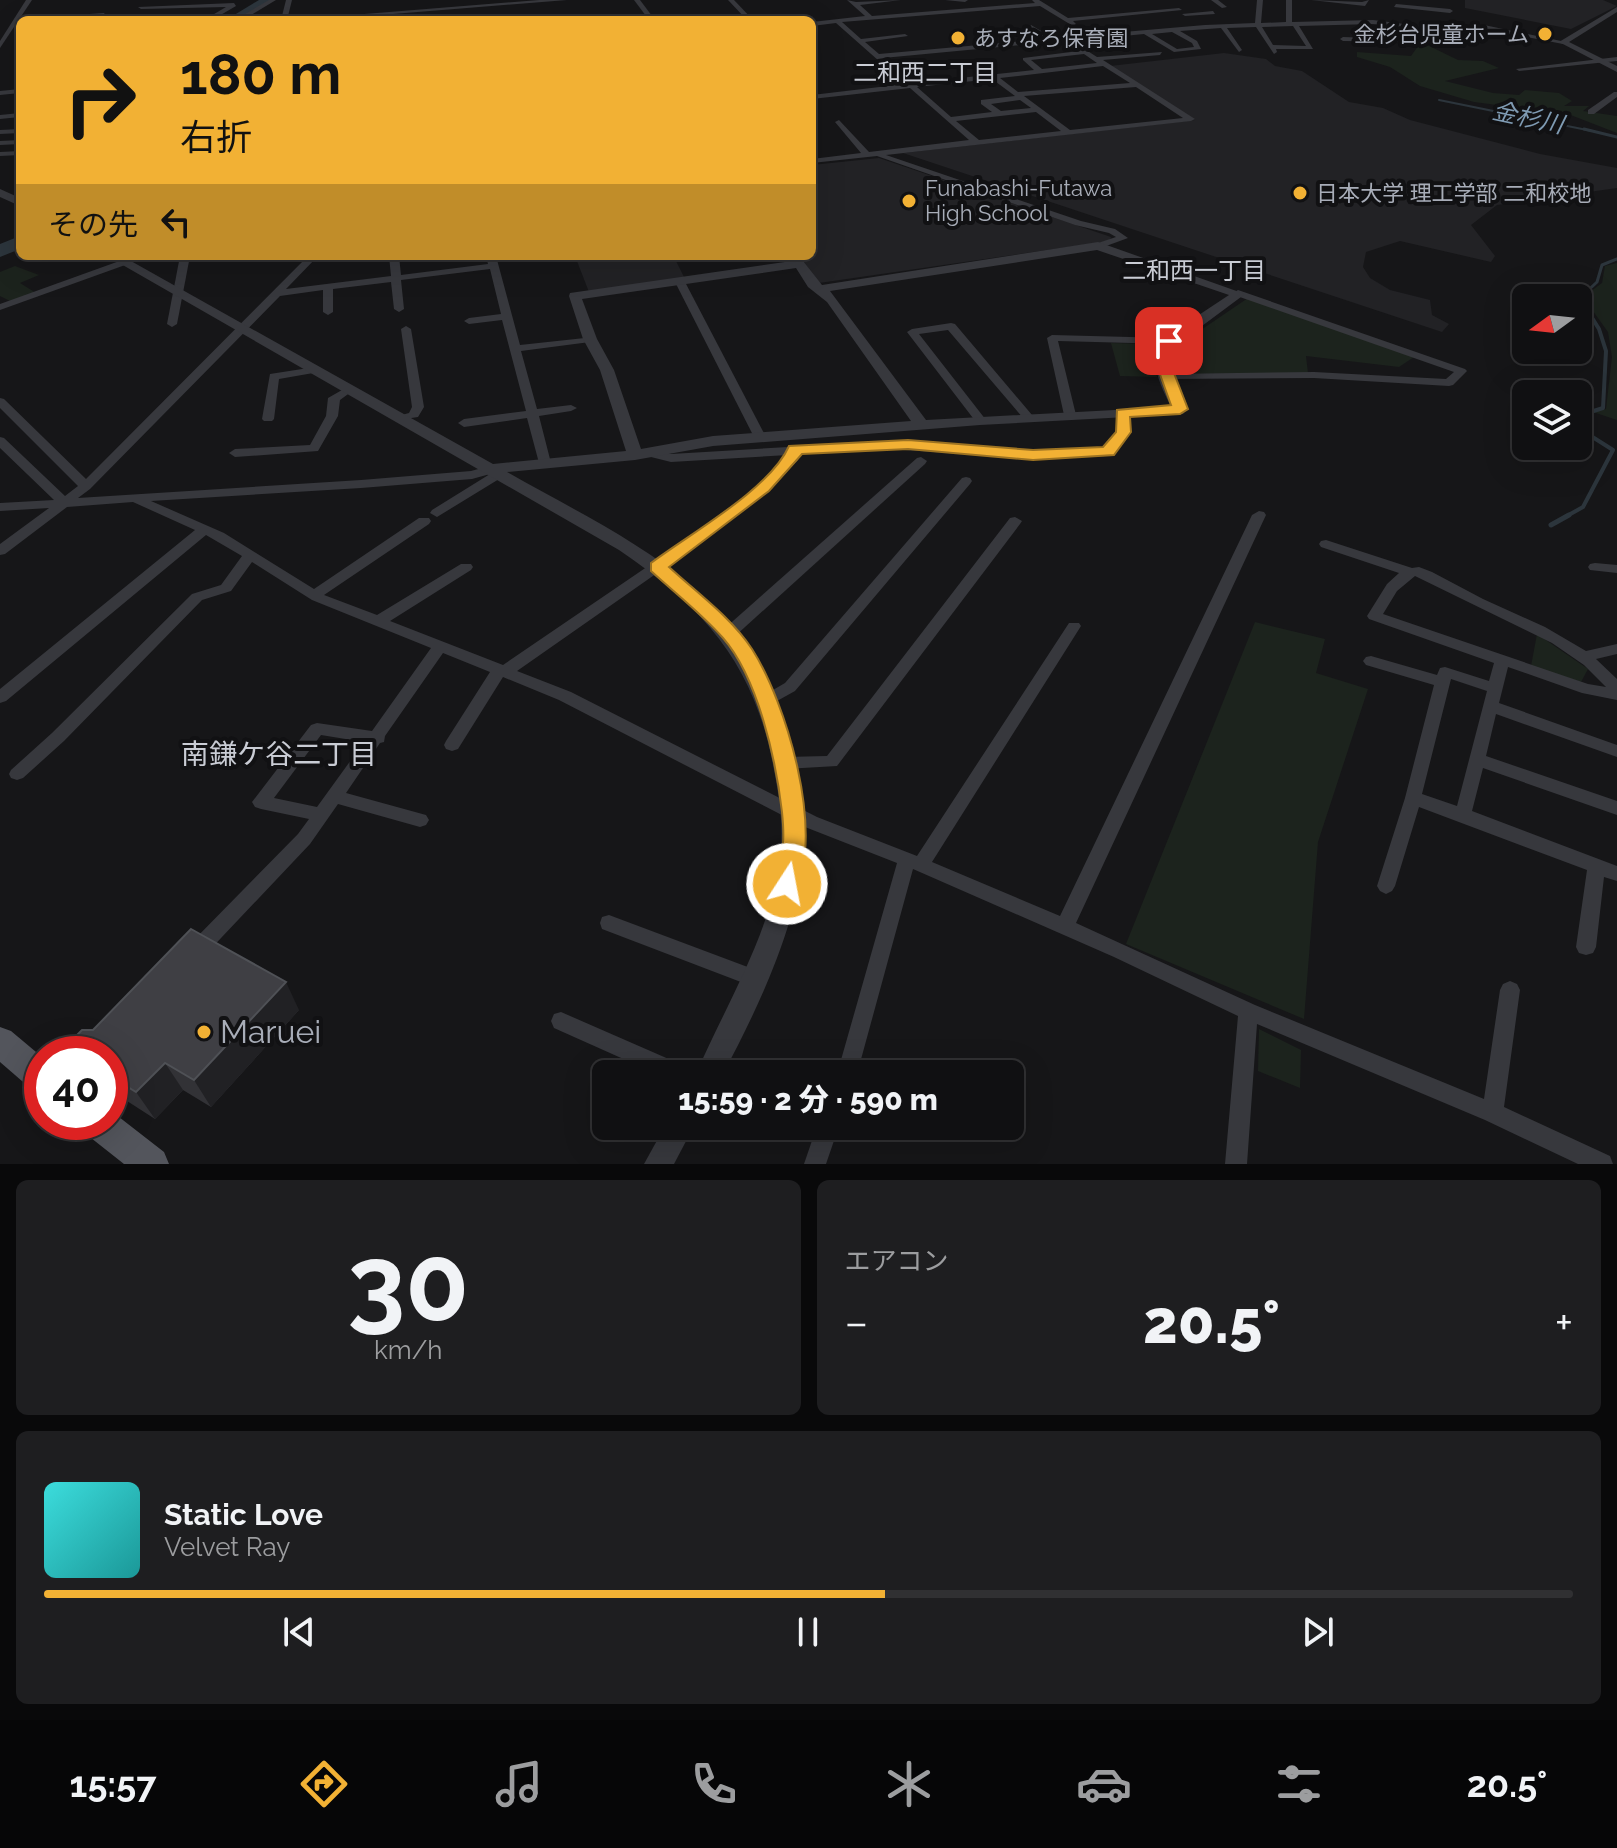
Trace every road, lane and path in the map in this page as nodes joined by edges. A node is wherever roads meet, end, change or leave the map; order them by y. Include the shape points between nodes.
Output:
1 (273, 0) edge
2 (424, 0) edge
3 (564, 0) edge
4 (731, 0) edge
5 (898, 0) edge
6 (948, 0) edge
7 (965, 0) edge
8 (1005, 0) edge
9 (1161, 0) edge
10 (1214, 0) edge
11 (1260, 0) edge
12 (1289, 0) edge
13 (1314, 0) edge
14 (1366, 0) edge
15 (1436, 0) edge
16 (537, 1) edge
17 (238, 2) edge
18 (852, 2) edge
19 (1038, 2) edge
20 (465, 4) edge
21 (1026, 5) junction
22 (142, 6) edge
23 (1015, 6) junction
24 (1396, 6) dead end
25 (1224, 7) dead end
26 (1617, 9) edge
27 (1450, 11) junction
28 (1182, 12) junction
29 (806, 13) dead end
30 (1059, 14) junction
31 (104, 15) dead end
32 (89, 16) edge
33 (214, 16) edge
34 (245, 16) edge
35 (428, 16) edge
36 (746, 16) edge
37 (808, 16) edge
38 (1107, 17) junction
39 (869, 18) junction
40 (1068, 20) junction
41 (837, 21) junction
42 (16, 22) edge
43 (816, 23) edge
44 (1304, 23) junction
45 (1320, 23) junction
46 (1292, 24) junction
47 (1258, 26) junction
48 (0, 27) edge
49 (1031, 27) dead end
50 (1205, 27) junction
51 (1223, 27) junction
52 (1232, 27) junction
53 (1173, 30) junction
54 (1437, 30) junction
55 (1145, 32) junction
56 (1134, 33) junction
57 (905, 36) dead end
58 (1404, 36) dead end
59 (1096, 37) junction
60 (1376, 37) junction
61 (1343, 39) junction
62 (1066, 40) junction
63 (859, 41) junction
64 (1052, 41) junction
65 (1563, 42) junction
66 (1, 44) edge
67 (1112, 45) dead end
68 (1271, 47) junction
69 (964, 48) junction
70 (1239, 50) dead end
71 (1387, 50) dead end
72 (934, 51) junction
73 (1351, 51) dead end
74 (1086, 52) junction
75 (1160, 53) dead end
76 (877, 56) junction
77 (1277, 56) dead end
78 (1617, 59) edge
79 (946, 61) dead end
80 (979, 61) dead end
81 (1598, 61) junction
82 (1101, 62) junction
83 (1519, 69) dead end
84 (1617, 69) edge
85 (1041, 72) junction
86 (994, 77) junction
87 (1137, 85) junction
88 (911, 86) junction
89 (1617, 94) edge
90 (1019, 96) junction
91 (816, 97) edge
92 (1037, 110) junction
93 (1591, 112) dead end
94 (999, 114) junction
95 (950, 119) junction
96 (839, 122) dead end
97 (1069, 133) junction
98 (975, 143) junction
99 (872, 155) junction
100 (816, 160) edge
101 (1098, 246) junction
102 (117, 260) edge
103 (121, 260) edge
104 (184, 260) edge
105 (309, 260) edge
106 (394, 260) edge
107 (796, 260) edge
108 (492, 261) edge
109 (396, 278) junction
110 (680, 282) junction
111 (328, 287) junction
112 (820, 289) junction
113 (179, 293) junction
114 (276, 293) junction
115 (1238, 293) junction
116 (0, 307) edge
117 (399, 309) dead end
118 (328, 312) dead end
119 (506, 316) junction
120 (469, 321) dead end
121 (172, 324) dead end
122 (241, 329) junction
123 (406, 329) dead end
124 (590, 339) junction
125 (1169, 341) junction
126 (515, 349) junction
127 (315, 370) junction
128 (1166, 377) junction
129 (349, 389) junction
130 (0, 401) edge
131 (571, 408) dead end
132 (533, 413) junction
133 (1122, 413) junction
134 (1070, 415) junction
135 (1028, 417) junction
136 (402, 418) junction
137 (268, 419) dead end
138 (980, 420) junction
139 (464, 423) dead end
140 (921, 424) junction
141 (163, 431) dead end
142 (143, 432) junction
143 (760, 437) junction
144 (0, 441) edge
145 (795, 449) junction
146 (235, 453) dead end
147 (651, 453) junction
148 (635, 455) junction
149 (921, 461) dead end
150 (545, 463) junction
151 (496, 471) junction
152 (966, 481) dead end
153 (86, 486) junction
154 (138, 500) junction
155 (63, 501) junction
156 (0, 507) edge
157 (1259, 515) dead end
158 (1015, 521) dead end
159 (204, 530) junction
160 (1326, 544) dead end
161 (0, 551) edge
162 (249, 556) junction
163 (466, 567) dead end
164 (657, 567) junction
165 (1595, 567) dead end
166 (1617, 569) edge
167 (1409, 572) junction
168 (314, 595) junction
169 (377, 622) junction
170 (1074, 626) dead end
171 (729, 633) junction
172 (439, 648) junction
173 (1617, 649) edge
174 (1583, 657) junction
175 (1371, 661) dead end
176 (1502, 661) junction
177 (502, 672) junction
178 (1442, 682) junction
179 (1494, 688) junction
180 (1617, 692) edge
181 (0, 697) edge
182 (764, 697) junction
183 (1490, 706) junction
184 (378, 738) junction
185 (452, 745) dead end
186 (1617, 751) edge
187 (1477, 759) junction
188 (785, 763) junction
189 (17, 774) dead end
190 (335, 796) junction
191 (1413, 798) junction
192 (1617, 808) edge
193 (793, 811) junction
194 (321, 815) junction
195 (1463, 815) junction
196 (420, 820) dead end
197 (914, 862) junction
198 (1596, 866) junction
199 (1617, 874) edge
200 (1386, 886) dead end
201 (609, 923) dead end
202 (1064, 928) junction
203 (1586, 947) dead end
204 (185, 963) edge
205 (754, 978) junction
206 (1510, 990) dead end
207 (1248, 1011) junction
208 (561, 1021) dead end
209 (0, 1042) edge
210 (649, 1060) edge
211 (717, 1060) edge
212 (851, 1060) edge
213 (24, 1062) edge
214 (1493, 1113) junction
215 (115, 1140) edge
216 (672, 1140) edge
217 (823, 1140) edge
218 (132, 1158) edge
219 (658, 1164) edge
220 (815, 1164) edge
221 (1236, 1164) edge
222 (1602, 1164) edge

1 - 34 street
2 - 35 street
3 - 16 street
4 - 36 street
5 - 18 street
6 - 7 street
8 - 23 street
9 - 28 street
10 - 25 street
11 - 47 street
12 - 46 street
13 - 14 street
13 - 44 street
15 - 27 street via 1456,2
16 - 20 street
17 - 22 street
17 - 33 street
18 - 39 street
19 - 21 street
19 - 30 street
20 - 35 street
21 - 23 street
21 - 30 street via 1042,16
23 - 39 street
24 - 27 street
26 - 65 street
27 - 54 street
28 - 38 street
28 - 50 street
28 - 52 street via 1212,11
29 - 37 street
30 - 40 street
31 - 32 street
38 - 40 street
38 - 56 street
39 - 41 street
40 - 59 street
41 - 43 street
41 - 63 street
42 - 48 street
42 - 66 street
44 - 45 street
44 - 46 street
45 - 54 street via 1353,19
45 - 61 street via 1335,28
46 - 47 street
46 - 68 street via 1311,48
47 - 52 street
47 - 68 street
49 - 64 street
50 - 51 street
50 - 53 street
51 - 52 street
51 - 70 street
53 - 55 street
53 - 55 street via 1198,49 1176,51
54 - 65 street via 1484,27
55 - 56 street
56 - 59 street
57 - 63 street
58 - 60 street via 1407,41
59 - 62 street
59 - 67 street
60 - 61 street
60 - 71 street
61 - 73 street
62 - 64 street
62 - 74 street
63 - 76 street
64 - 69 street
65 - 81 street
68 - 77 street
69 - 72 street
69 - 80 street
72 - 76 street
72 - 79 street
74 - 82 street
74 - 85 street via 1025,59
75 - 82 street
76 - 88 street
78 - 81 street
81 - 83 street
81 - 84 street
82 - 85 street
82 - 87 street
85 - 86 street
86 - 88 street
86 - 90 street
87 - 90 street
87 - 97 street via 1191,119
88 - 91 street
88 - 95 street
89 - 93 street
90 - 92 street
90 - 94 street via 984,102
92 - 94 street
92 - 97 street
94 - 95 street
95 - 98 street
96 - 99 street
97 - 98 street
98 - 99 street
99 - 100 street
99 - 101 street via 1123,238
101 - 112 street
101 - 115 street
102 - 116 street
103 - 113 street
104 - 113 street
105 - 114 street
106 - 109 street
107 - 110 street
107 - 112 street
108 - 109 street
108 - 119 street
109 - 111 street
109 - 117 street
110 - 124 street via 575,296
110 - 143 street
111 - 114 street
111 - 118 street
112 - 140 street
113 - 121 street
113 - 122 street
114 - 122 street
115 - 125 street
115 - 128 street via 1461,371 1449,383 1314,375
119 - 120 street
119 - 126 street
122 - 127 street
122 - 142 street
123 - 136 street via 418,407 414,415
124 - 126 street
124 - 148 street via 607,370
125 - 128 street via 1160,355
125 - 134 street via 1052,338
126 - 132 street
127 - 129 street
127 - 137 street via 274,376
128 - 133 street via 1180,409
129 - 136 street
129 - 146 street via 334,398 332,416 314,448
130 - 153 street
131 - 132 street
132 - 139 street
132 - 150 street
133 - 134 street
133 - 145 street via 1124,432 1108,452 1033,455 908,445
134 - 135 street
135 - 138 street
135 - 138 street via 951,326 912,332
136 - 151 street
138 - 140 street
140 - 143 street
141 - 142 street
142 - 153 street
143 - 147 street
144 - 155 street
145 - 147 street via 671,458
145 - 164 street via 794,457 764,488
147 - 148 street
148 - 150 street
149 - 171 street
150 - 151 street
151 - 154 street
151 - 164 street
151 - 168 street
152 - 182 street via 790,687
153 - 155 street
154 - 155 street
154 - 159 street
155 - 156 street
155 - 161 street
157 - 202 street
158 - 188 street via 831,762
159 - 162 street
159 - 181 street
160 - 167 street
162 - 168 street
162 - 189 street via 226,588 197,597
163 - 169 street
164 - 171 street
164 - 177 street
165 - 166 street
167 - 174 street via 1419,571 1532,624
167 - 176 street via 1393,585 1374,616
168 - 169 street
169 - 172 street
170 - 197 street
171 - 182 street via 744,652
172 - 177 street
172 - 184 street
173 - 174 street
174 - 180 street
175 - 178 street
176 - 179 street
176 - 180 street via 1587,689
177 - 185 street
177 - 193 street via 565,696
178 - 179 street via 1445,672
178 - 191 street
179 - 183 street
182 - 188 street
183 - 186 street
183 - 187 street
184 - 190 street
184 - 194 street via 317,729 261,802
187 - 192 street
187 - 195 street
188 - 193 street
190 - 194 street
190 - 196 street
191 - 195 street
191 - 200 street
193 - 197 street
193 - 205 street via 795,844 787,884
194 - 204 street
195 - 198 street
197 - 202 street
197 - 212 street
198 - 199 street
198 - 203 street
201 - 205 street
202 - 207 street
205 - 211 street
206 - 214 street
207 - 214 street
207 - 221 street
208 - 210 street
209 - 213 main road
214 - 222 street
215 - 218 main road
216 - 219 street
217 - 220 street

